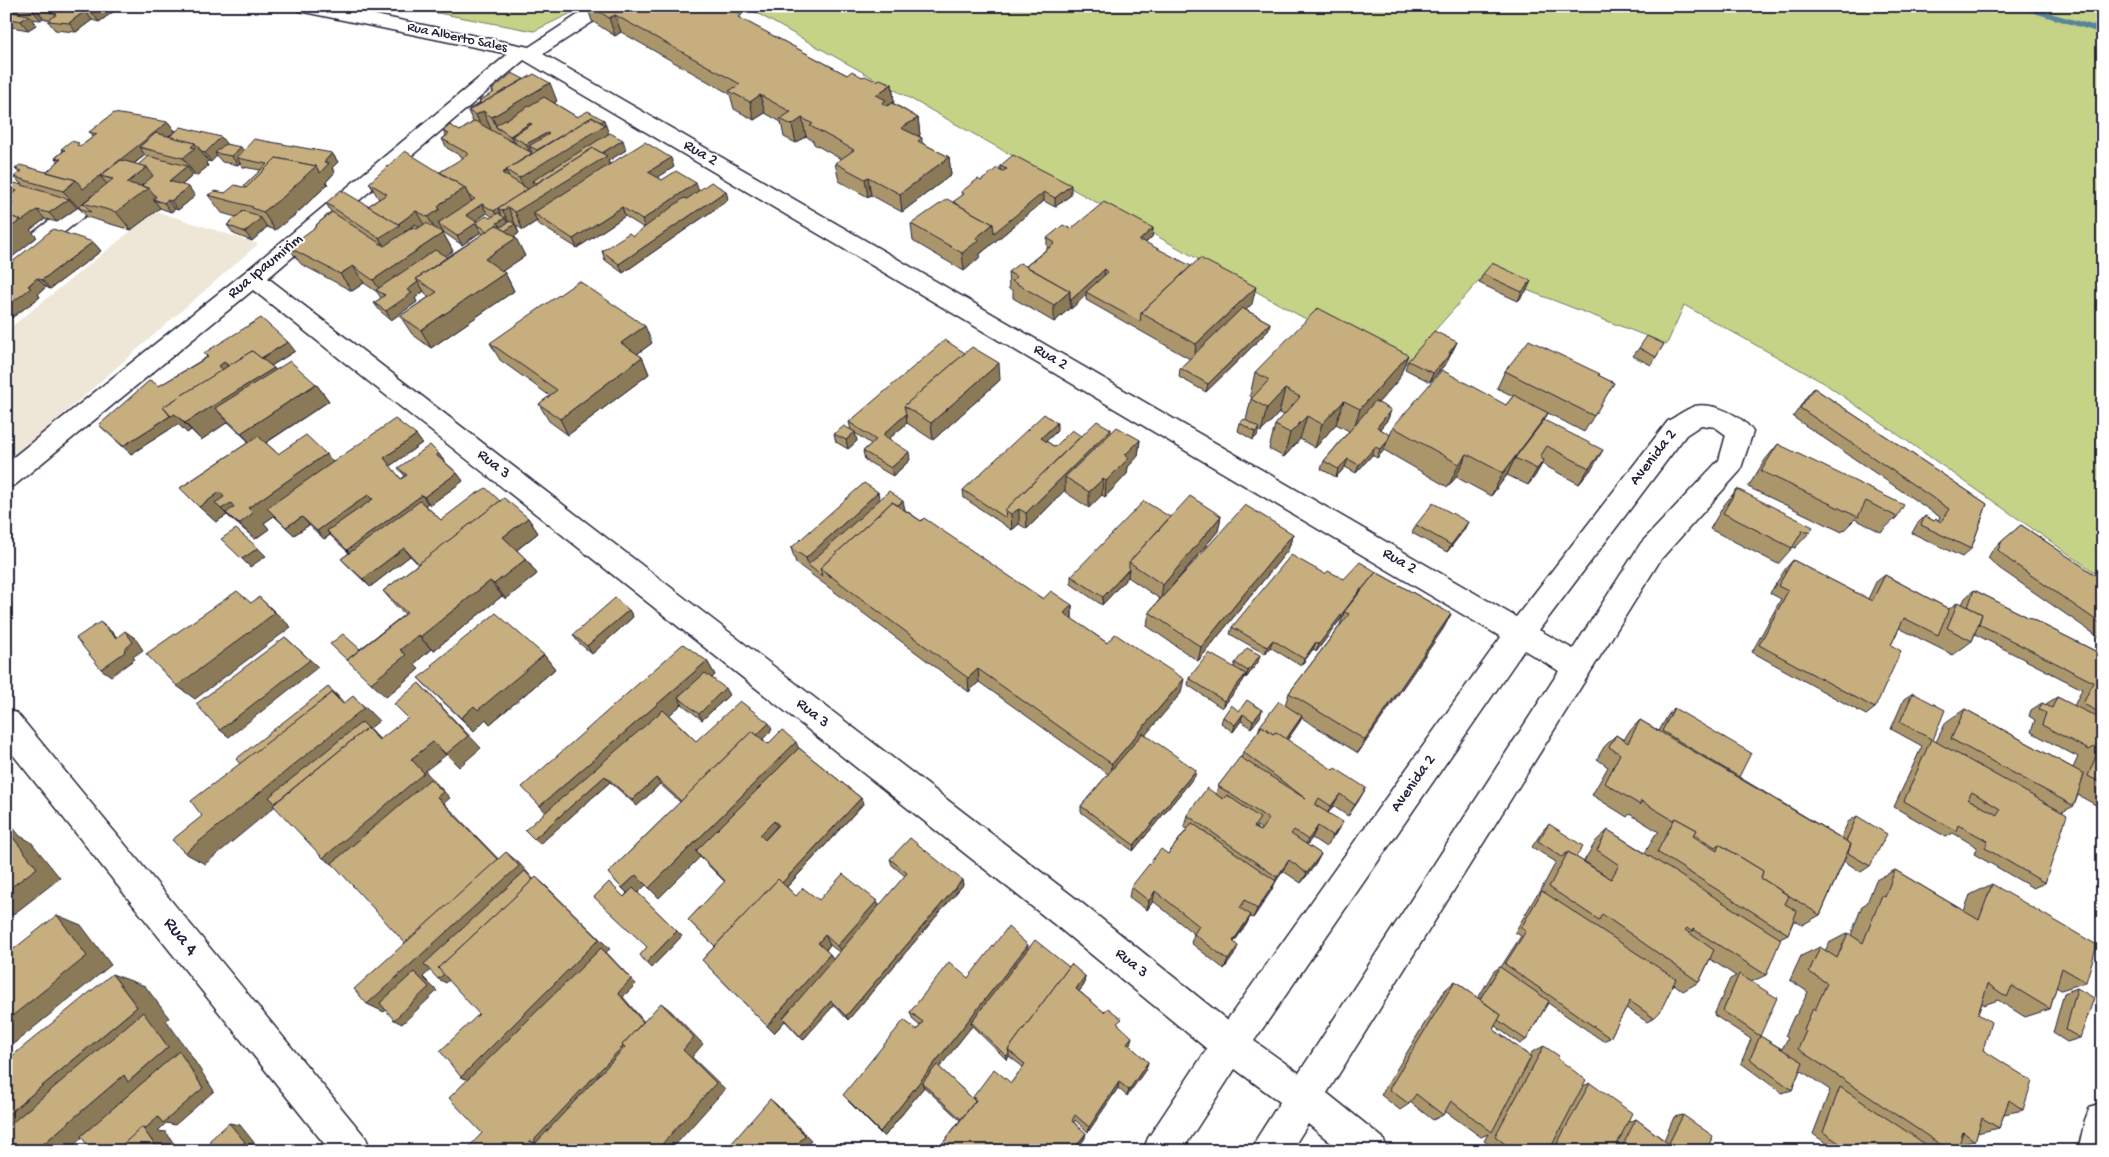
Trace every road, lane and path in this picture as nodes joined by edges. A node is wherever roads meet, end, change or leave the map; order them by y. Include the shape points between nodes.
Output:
1 (304, 6) edge
2 (604, 6) edge
3 (526, 53) junction
4 (171, 137) edge
5 (6, 266) edge
6 (253, 278) junction
7 (6, 478) edge
8 (1520, 633) junction
9 (1576, 666) junction
10 (6, 723) edge
11 (1230, 1045) junction
12 (1303, 1097) junction
13 (2103, 1120) edge
14 (353, 1151) edge
15 (1161, 1151) edge
16 (1270, 1151) edge
17 (1370, 1151) edge
18 (2096, 1151) edge

1 - 3 street, Rua Alberto Sales
2 - 3 street, Rua Ipaumirim
3 - 6 street, Rua Ipaumirim
3 - 8 street, Rua 2
4 - 5 street
6 - 7 street, Rua Ipaumirim
6 - 11 street, Rua 3 via 1071,916
8 - 9 street, Rua 2
8 - 9 street, Avenida 2 via 1677,428 1698,415 1722,419 1740,432 1732,464 1651,551
8 - 11 street, Avenida 2
9 - 12 street, Avenida 2
10 - 14 street, Rua 4
11 - 12 street, Rua 3
11 - 15 street, Avenida 2
12 - 16 street, Avenida 2
12 - 17 street, Rua 3
13 - 18 street

